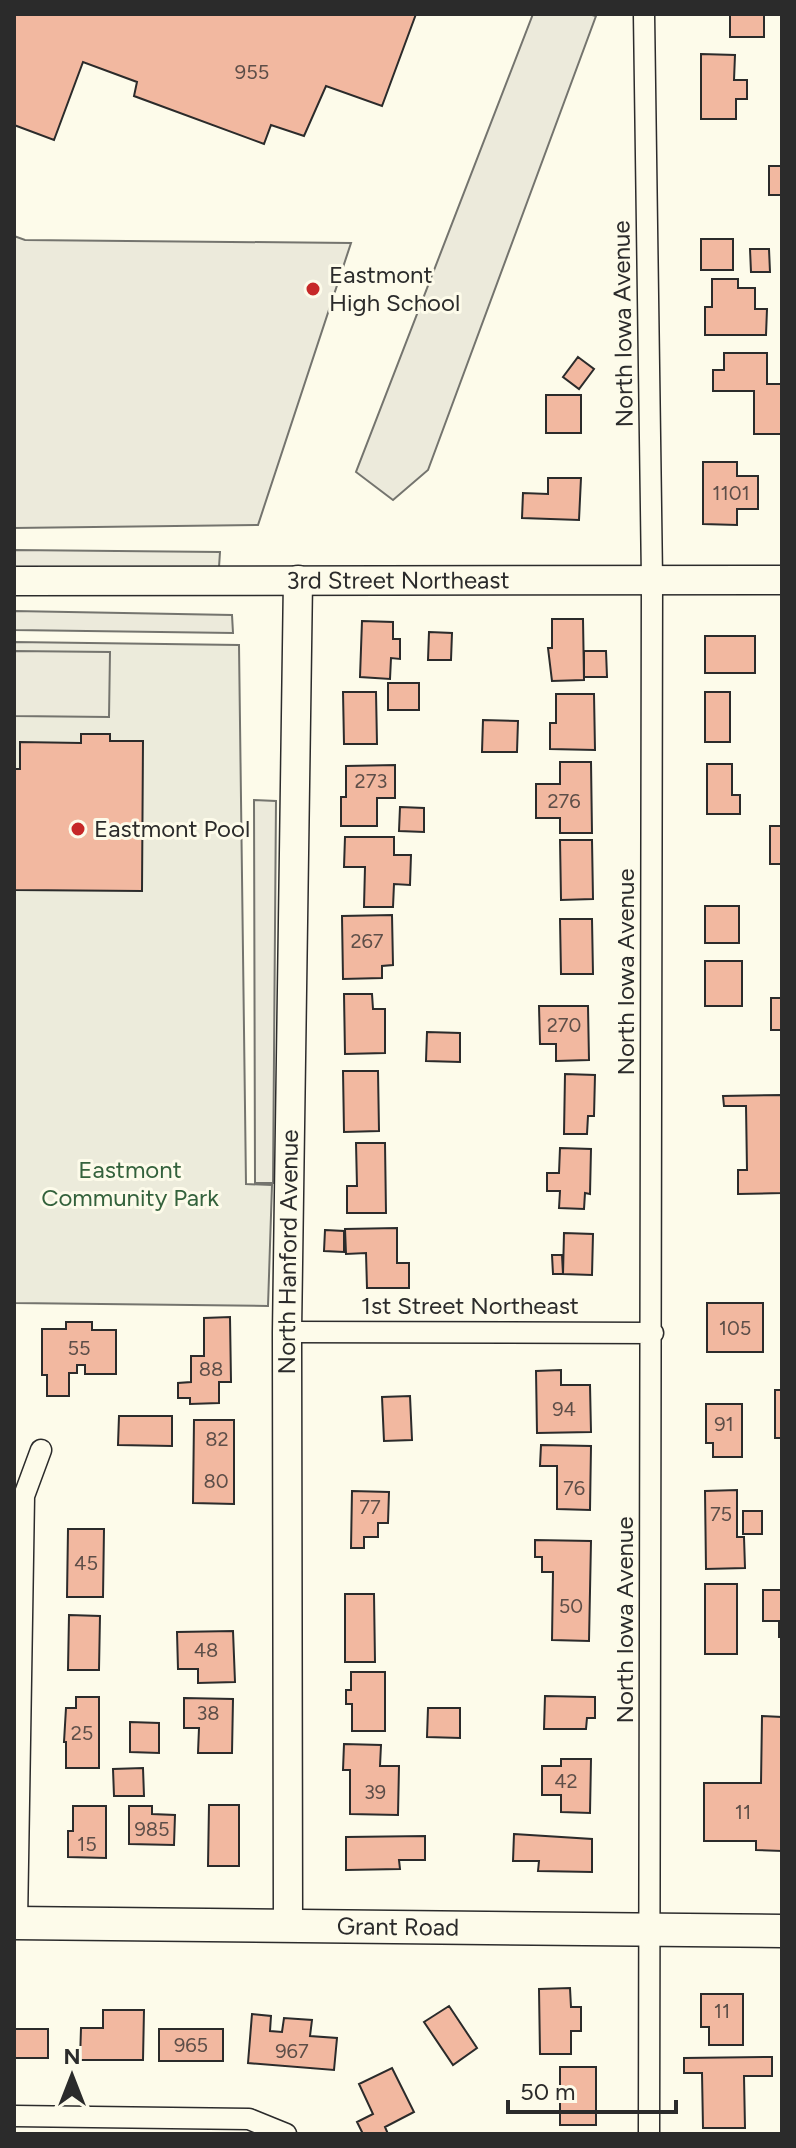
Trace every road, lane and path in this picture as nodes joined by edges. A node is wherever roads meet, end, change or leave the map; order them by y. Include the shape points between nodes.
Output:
1 (644, 14) edge
2 (652, 579) junction
3 (298, 580) junction
4 (782, 580) edge
5 (14, 581) edge
6 (287, 1332) junction
7 (653, 1333) junction
8 (41, 1450) dead end
9 (16, 1923) edge
10 (288, 1926) junction
11 (650, 1929) junction
12 (782, 1931) edge
13 (14, 2116) edge
14 (286, 2134) edge
15 (649, 2134) edge

1 - 2 street, North Iowa Avenue
2 - 3 street, 3rd Street Northeast
2 - 4 street, 3rd Street Northeast
2 - 7 street, North Iowa Avenue
3 - 5 street, 3rd Street Northeast
3 - 6 street, North Hanford Avenue
6 - 7 street, 1st Street Northeast
6 - 10 street, North Hanford Avenue
7 - 11 street, North Iowa Avenue
8 - 9 street via 24,1496
9 - 10 main road, Grant Road
10 - 11 main road, Grant Road
11 - 12 main road, Grant Road
11 - 15 street, North Iowa Avenue
13 - 14 street via 249,2119

